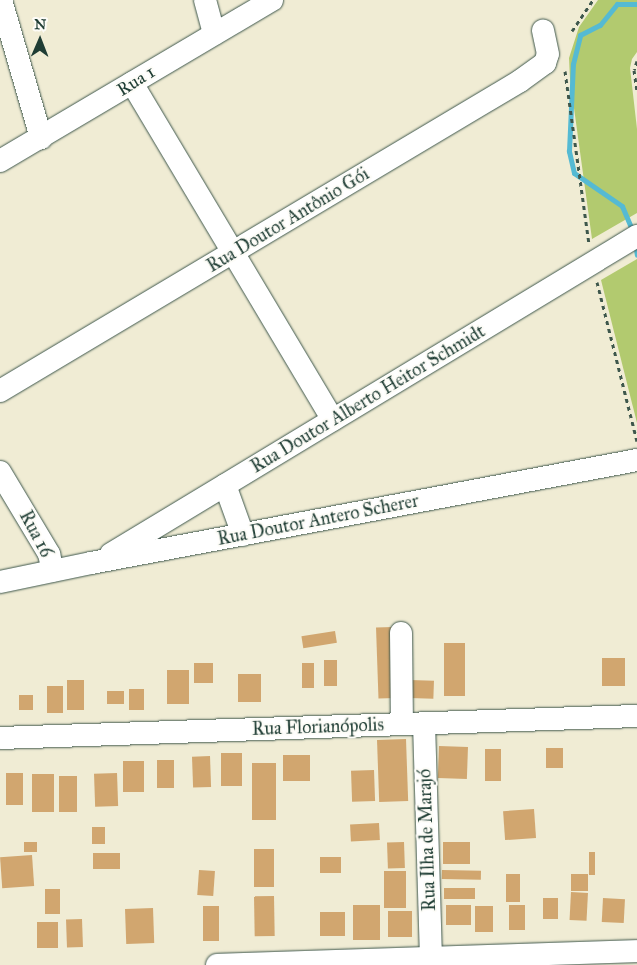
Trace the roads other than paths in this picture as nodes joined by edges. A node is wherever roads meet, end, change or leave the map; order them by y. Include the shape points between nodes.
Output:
1 (0, 0) edge
2 (204, 0) edge
3 (272, 0) edge
4 (543, 30) dead end
5 (214, 34) junction
6 (132, 83) junction
7 (41, 138) junction
8 (0, 161) edge
9 (637, 236) edge
10 (233, 253) junction
11 (0, 391) edge
12 (333, 420) junction
13 (637, 460) edge
14 (0, 472) edge
15 (225, 485) junction
16 (243, 535) junction
17 (98, 562) junction
18 (53, 571) junction
19 (0, 582) edge
20 (401, 633) dead end
21 (637, 716) edge
22 (413, 724) junction
23 (0, 738) edge
24 (637, 951) edge
25 (431, 956) junction
26 (217, 965) edge

1 - 7 street
2 - 5 street
3 - 5 street, Rua 1
4 - 10 street, Rua Doutor Antônio Gói via 548,54 545,64
5 - 6 street, Rua 1
6 - 7 street, Rua 1
6 - 10 street
7 - 8 street, Rua 1
9 - 12 street, Rua Doutor Alberto Heitor Schmidt
10 - 11 street, Rua Doutor Antônio Gói
10 - 12 street
12 - 15 street, Rua Doutor Alberto Heitor Schmidt
13 - 16 street, Rua Doutor Antero Scherer
14 - 18 street, Rua 16 via 49,554
15 - 16 street
15 - 17 street, Rua Doutor Alberto Heitor Schmidt
16 - 17 street, Rua Doutor Antero Scherer
17 - 18 street, Rua Doutor Antero Scherer
18 - 19 street, Rua Doutor Antero Scherer
20 - 22 street, Rua Ilha de Marajó
21 - 22 street, Rua Florianópolis
22 - 23 street, Rua Florianópolis
22 - 25 street, Rua Ilha de Marajó
24 - 25 street
25 - 26 street

